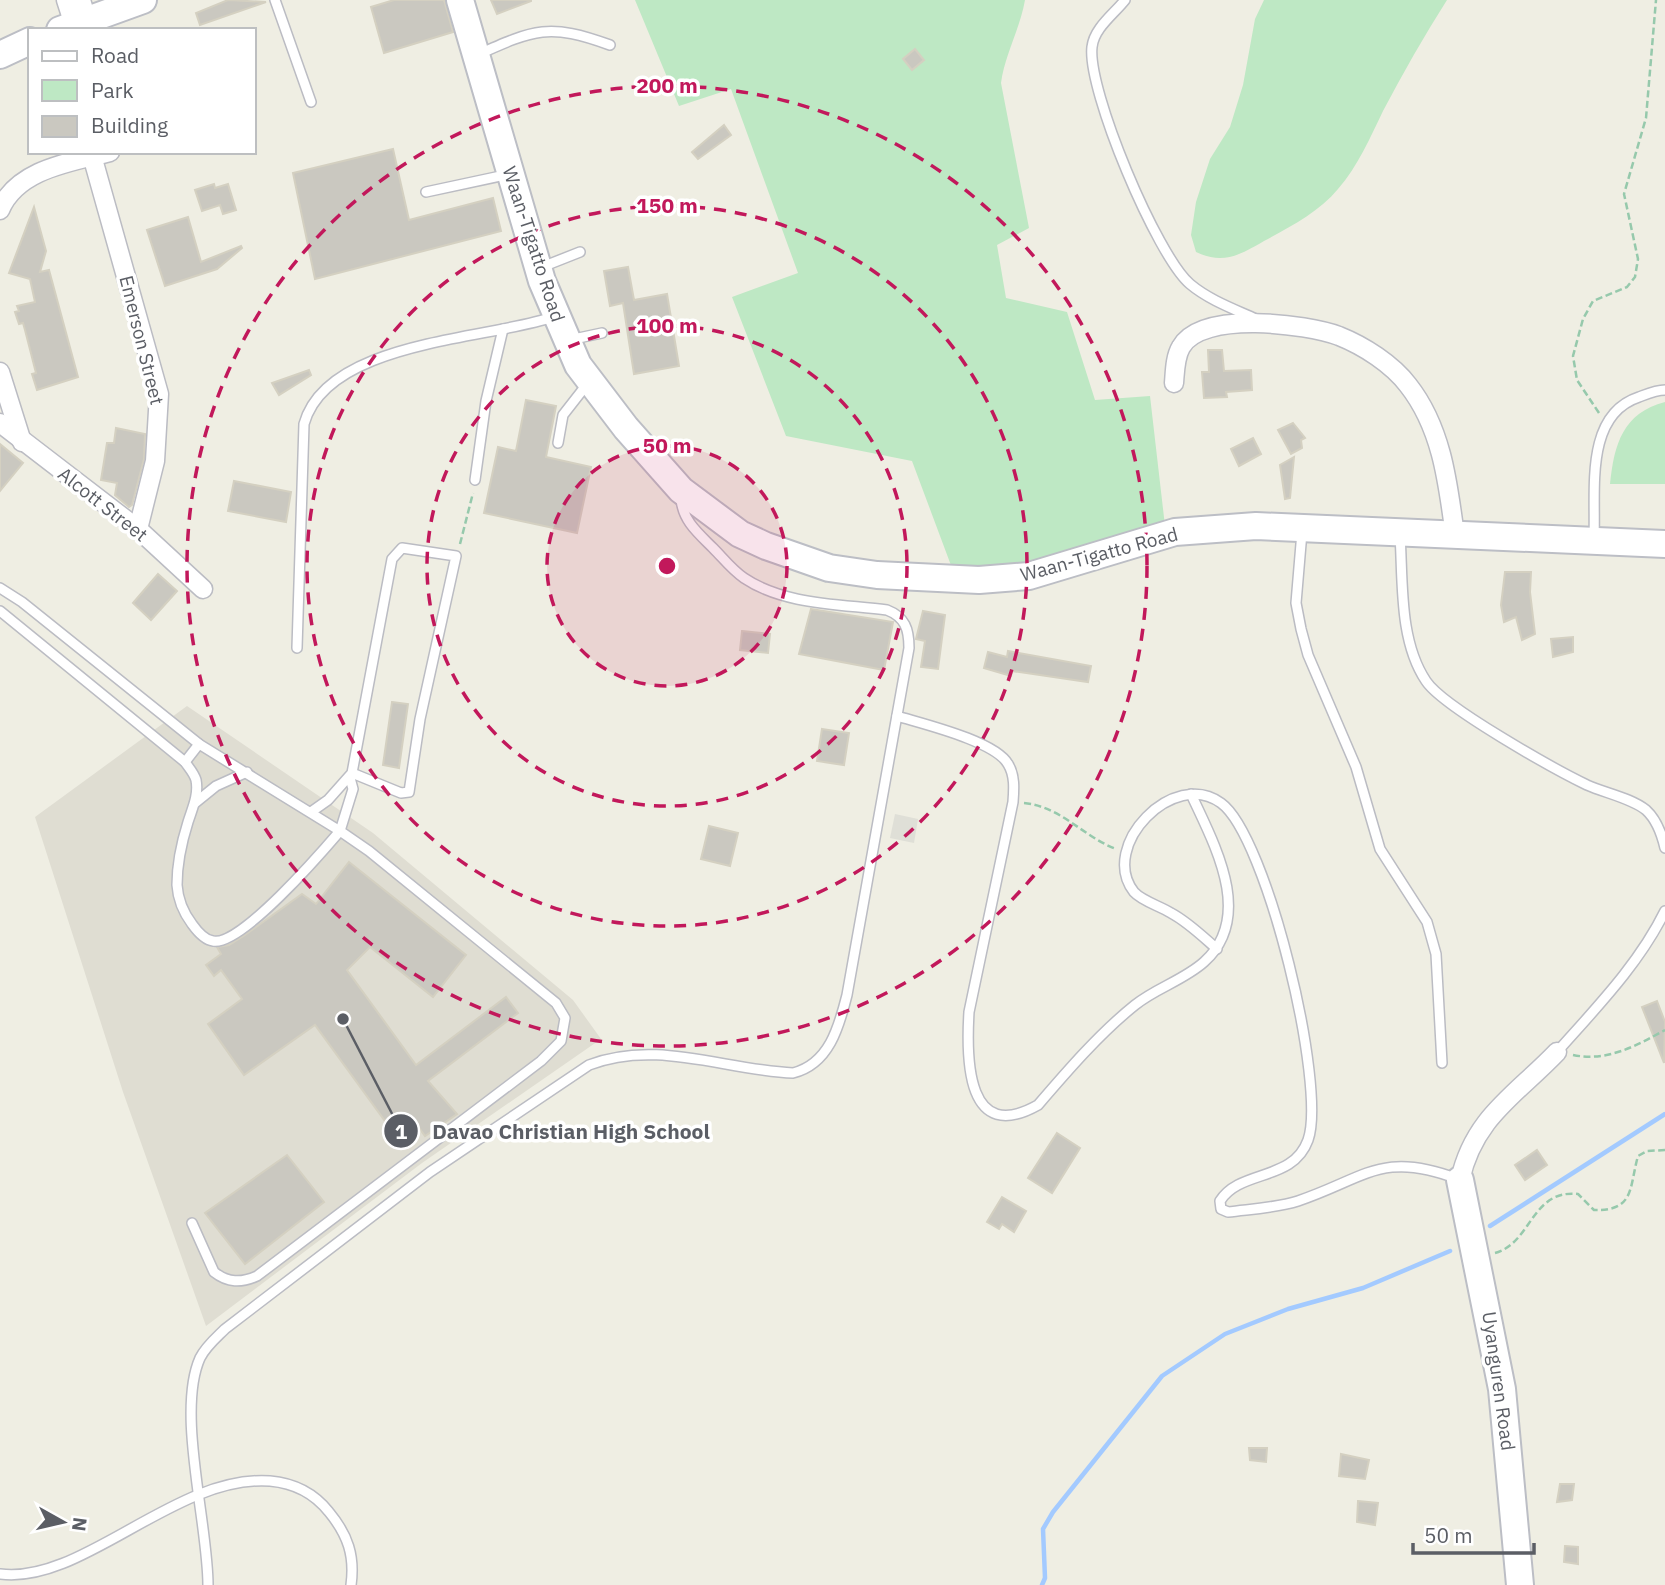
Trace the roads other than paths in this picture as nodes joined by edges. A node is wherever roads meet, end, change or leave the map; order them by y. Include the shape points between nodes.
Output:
1 (143, 0) edge
2 (275, 0) edge
3 (460, 0) edge
4 (1125, 0) edge
5 (74, 15) edge
6 (28, 42) edge
7 (610, 45) dead end
8 (0, 55) edge
9 (476, 56) junction
10 (311, 102) dead end
11 (92, 154) edge
12 (511, 174) junction
13 (426, 192) dead end
14 (0, 211) edge
15 (580, 253) dead end
16 (538, 268) junction
17 (555, 316) junction
18 (1264, 322) junction
19 (503, 329) junction
20 (602, 333) dead end
21 (566, 340) junction
22 (0, 372) edge
23 (589, 382) junction
24 (1174, 383) dead end
25 (1665, 390) edge
26 (0, 423) edge
27 (23, 442) junction
28 (558, 443) dead end
29 (475, 480) road end
30 (681, 490) junction
31 (1302, 528) junction
32 (138, 529) junction
33 (1400, 533) junction
34 (1455, 536) junction
35 (1594, 543) junction
36 (1665, 544) edge
37 (0, 588) edge
38 (202, 589) dead end
39 (0, 611) edge
40 (297, 648) dead end
41 (897, 716) junction
42 (200, 744) junction
43 (185, 762) junction
44 (247, 772) junction
45 (351, 776) junction
46 (1191, 794) junction
47 (194, 804) junction
48 (311, 812) junction
49 (340, 831) junction
50 (1665, 848) edge
51 (1665, 911) edge
52 (1217, 948) junction
53 (1557, 1052) joint
54 (1442, 1063) dead end
55 (1460, 1180) junction
56 (192, 1223) dead end
57 (201, 1494) junction
58 (0, 1574) edge
59 (208, 1585) edge
60 (351, 1585) edge
61 (1520, 1585) edge

1 - 5 street
2 - 10 lane
3 - 9 street, Waan-Tigatto Road
4 - 18 lane via 1099,28 1091,45 1093,79 1128,174 1172,262 1189,284
6 - 8 street
7 - 9 lane via 571,32 538,31
9 - 12 street, Waan-Tigatto Road
11 - 14 street via 37,173 16,186
11 - 32 street, Emerson Street via 159,394 155,461
12 - 13 lane
12 - 16 street, Waan-Tigatto Road
15 - 16 lane
16 - 17 street, Waan-Tigatto Road
17 - 19 lane
17 - 21 street, Waan-Tigatto Road
18 - 24 street via 1211,328 1192,336 1179,352
18 - 34 street via 1336,335 1360,345 1407,384 1438,441
19 - 29 lane via 486,401
19 - 40 lane via 395,351 354,370 315,398 304,424
20 - 21 lane
21 - 23 street, Waan-Tigatto Road
22 - 27 street
23 - 28 lane via 562,415
23 - 30 street, Waan-Tigatto Road
25 - 35 lane via 1623,402 1605,421 1597,451
26 - 27 street, Alcott Street
27 - 32 street, Alcott Street
30 - 31 street, Waan-Tigatto Road via 718,519 766,546 829,568 891,576 1007,579 1175,533 1211,528
30 - 41 lane via 686,518 696,532 755,585 809,600 897,614 909,634
31 - 33 street, Waan-Tigatto Road
31 - 54 lane via 1296,603 1301,629 1356,767 1380,849 1427,922 1436,954
32 - 38 street, Alcott Street
33 - 34 street, Waan-Tigatto Road
33 - 50 lane via 1407,630 1426,682 1444,700 1550,764 1645,809
34 - 35 street, Waan-Tigatto Road
35 - 36 street, Waan-Tigatto Road
37 - 42 lane
39 - 43 lane
41 - 52 lane via 1001,755 1012,771 1013,802 968,1034 974,1088 992,1114 1019,1116 1038,1105 1136,1004 1194,970
41 - 57 lane via 847,995 834,1037 823,1055 808,1070 793,1073 668,1055 609,1057 589,1065 430,1172 299,1270 208,1346 200,1359 192,1419
42 - 43 lane
42 - 44 lane
43 - 47 lane via 196,782
44 - 47 lane via 216,786
44 - 48 lane
45 - 45 lane via 409,792 456,556 402,548 392,559
45 - 48 lane
45 - 49 lane via 353,789
46 - 52 lane via 1227,883 1229,912
46 - 52 lane via 1150,811 1127,853 1127,877 1135,893 1172,913
46 - 55 lane via 1220,802 1251,843 1290,974 1311,1081 1313,1116 1299,1157 1281,1170 1225,1192 1221,1209 1239,1211 1298,1201 1392,1166 1421,1166
47 - 49 lane via 178,872 178,896 191,923 212,941 225,940 248,924 316,863
48 - 49 lane
49 - 56 lane via 556,1003 565,1018 561,1041 541,1061 245,1282 214,1272
51 - 53 lane via 1622,978
53 - 55 street via 1487,1119 1471,1142
55 - 61 street, Uyanguren Road via 1503,1389
57 - 58 lane via 61,1573 37,1580
57 - 59 lane
57 - 60 lane via 258,1480 285,1482 305,1490 328,1509 346,1536 354,1560

